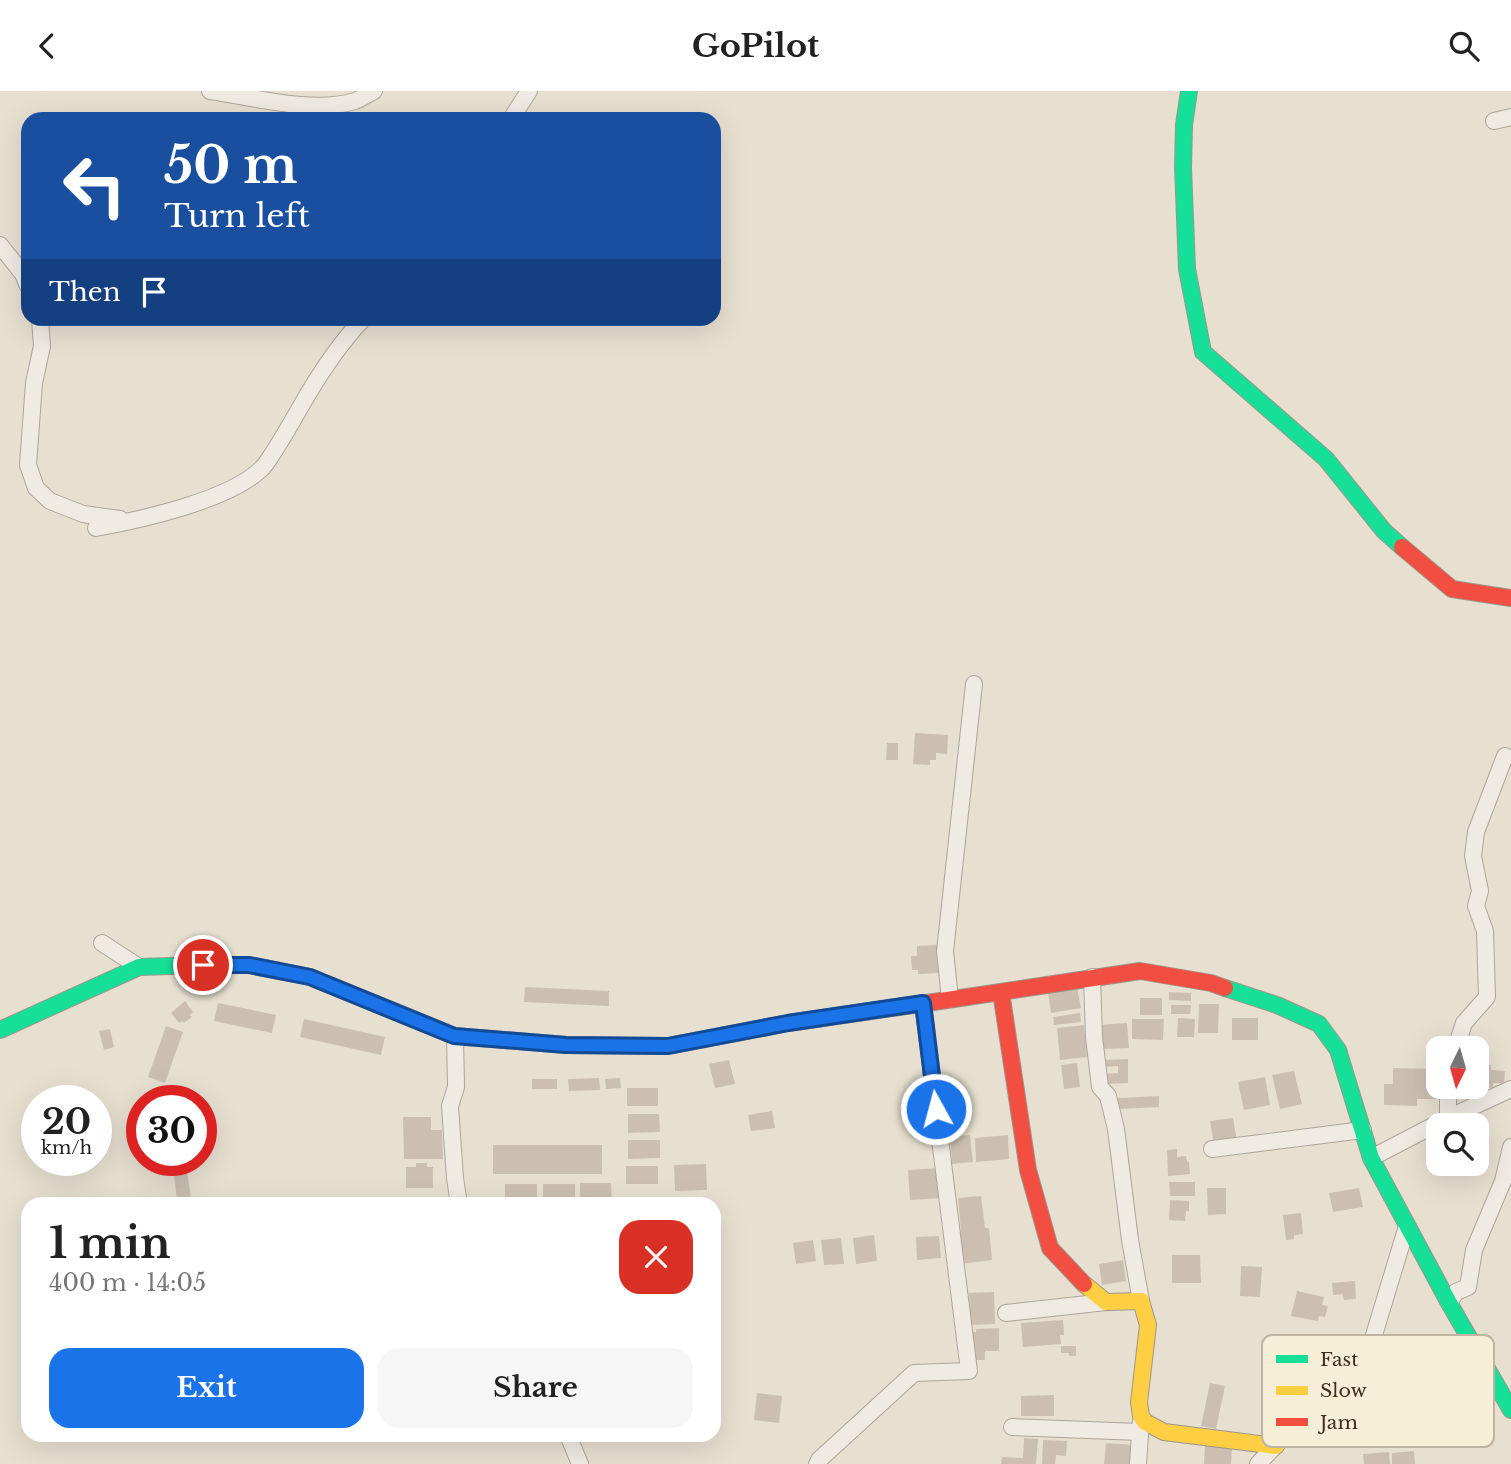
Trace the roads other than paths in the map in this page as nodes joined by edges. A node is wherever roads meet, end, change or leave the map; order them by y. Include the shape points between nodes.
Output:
1 (210, 91) edge
2 (374, 91) edge
3 (529, 91) edge
4 (1189, 91) edge
5 (516, 112) edge
6 (1511, 117) edge
7 (1494, 121) dead end
8 (0, 245) edge
9 (21, 271) edge
10 (41, 326) edge
11 (358, 326) edge
12 (133, 521) junction
13 (96, 528) dead end
14 (1511, 598) edge
15 (974, 684) dead end
16 (1505, 756) dead end
17 (102, 943) dead end
18 (138, 967) junction
19 (1092, 977) junction
20 (1001, 992) junction
21 (950, 999) junction
22 (923, 1003) junction
23 (0, 1030) edge
24 (454, 1036) junction
25 (1460, 1036) edge
26 (1511, 1089) edge
27 (1459, 1113) edge
28 (1426, 1129) edge
29 (1363, 1130) junction
30 (1511, 1147) edge
31 (1212, 1149) dead end
32 (1371, 1158) junction
33 (458, 1197) edge
34 (1407, 1226) junction
35 (1141, 1301) junction
36 (1106, 1302) junction
37 (1449, 1303) junction
38 (1006, 1313) dead end
39 (1374, 1335) edge
40 (1468, 1335) edge
41 (1494, 1381) edge
42 (1511, 1410) edge
43 (1141, 1424) junction
44 (1013, 1427) dead end
45 (571, 1442) edge
46 (1262, 1444) edge
47 (1275, 1447) edge
48 (580, 1464) edge
49 (817, 1464) edge
50 (1138, 1464) edge
51 (1258, 1464) edge

1 - 2 street via 298,105 355,101
3 - 5 street
4 - 14 street via 1183,167 1187,269 1203,352 1326,459 1384,531 1451,589
6 - 7 street
8 - 9 street
10 - 12 street via 43,346 34,383 28,465 36,488 50,501 83,514
11 - 12 street via 262,469 233,489
12 - 13 street
15 - 21 street via 945,951
16 - 25 street via 1476,832 1474,856 1480,891 1476,906 1485,931 1487,997 1464,1023
17 - 18 street
18 - 23 street
18 - 24 street via 249,965 310,977
19 - 20 street
19 - 29 street via 1140,971 1211,983 1319,1024 1338,1050
19 - 35 street via 1100,1087 1108,1095 1116,1129
20 - 21 street
20 - 36 street via 1028,1170 1050,1248
21 - 22 street
22 - 24 street via 668,1046 566,1045
22 - 49 street via 969,1371 914,1373
24 - 33 street via 456,1087 450,1106
26 - 27 street
28 - 32 street
29 - 31 street
29 - 32 street
30 - 37 street via 1503,1181 1474,1250 1468,1287 1456,1292
32 - 34 street
34 - 37 street
34 - 39 street
35 - 36 street
35 - 43 street via 1148,1325 1139,1402
36 - 38 street
37 - 40 street
41 - 42 street
43 - 44 street
43 - 46 street via 1164,1432
43 - 50 street
45 - 48 street
47 - 51 street

